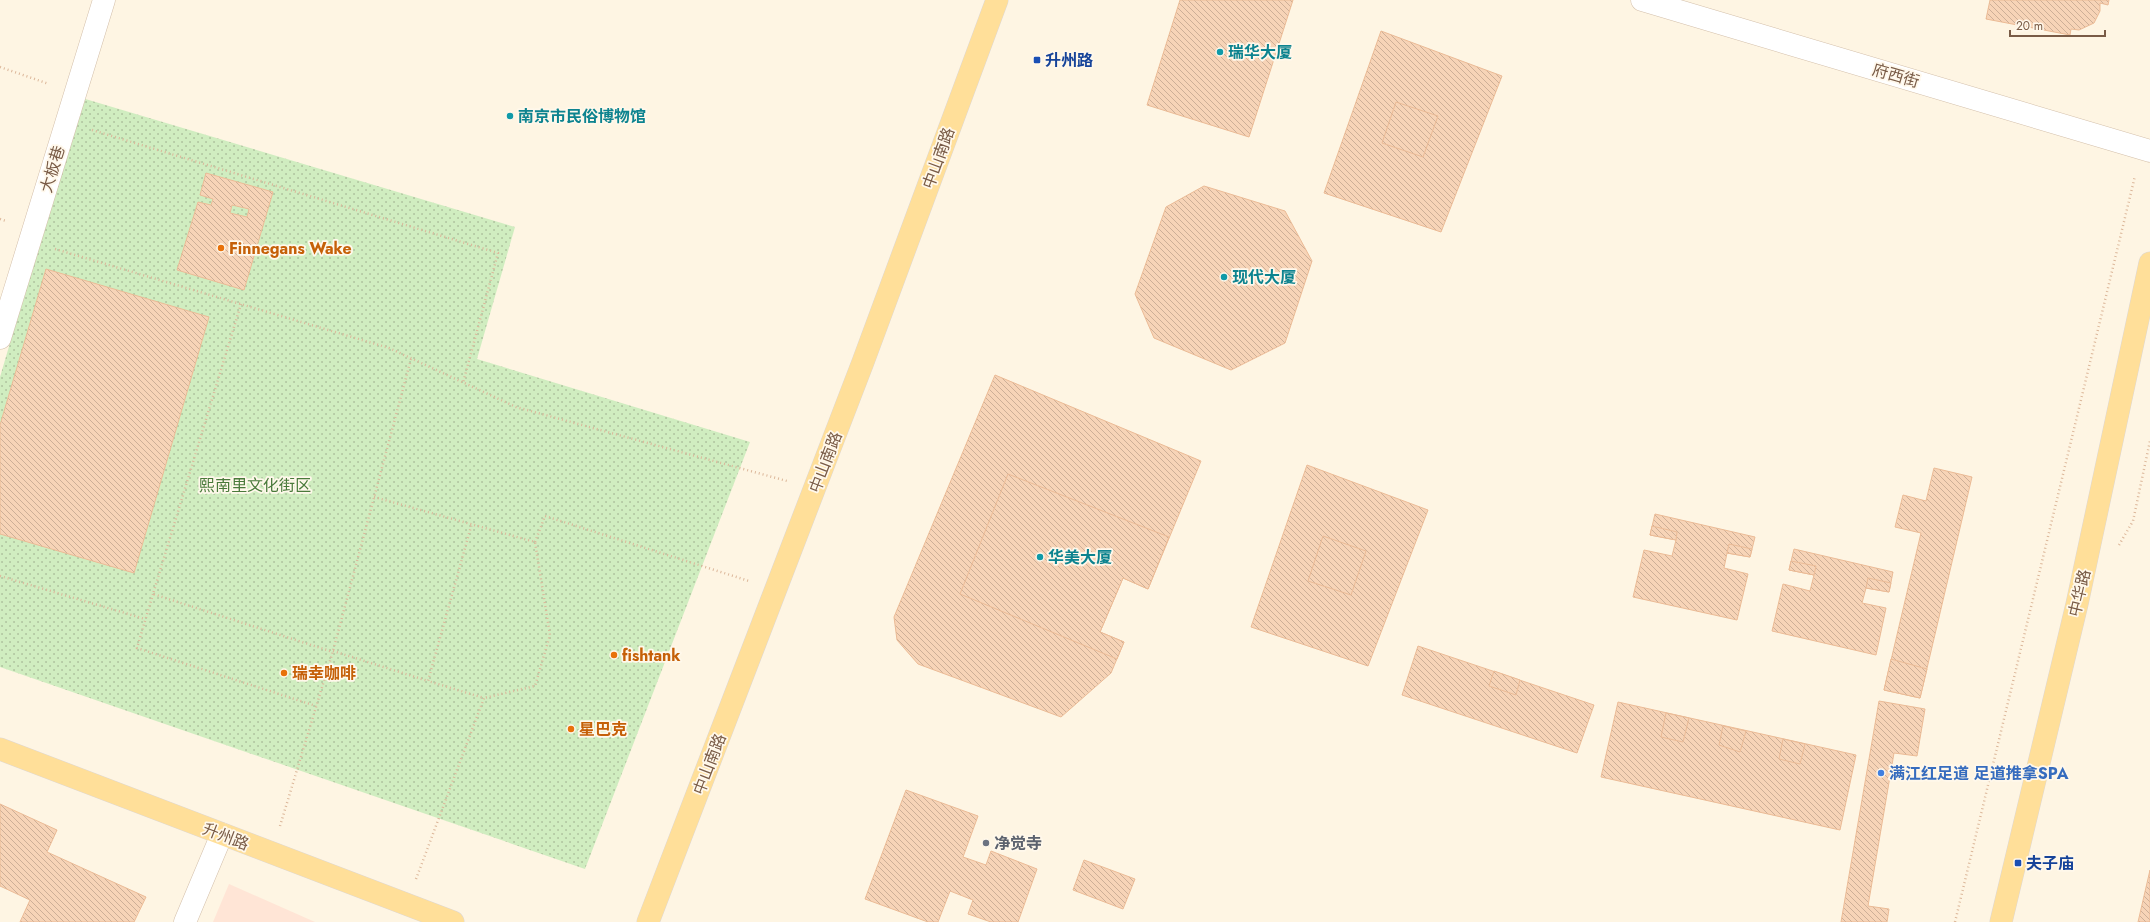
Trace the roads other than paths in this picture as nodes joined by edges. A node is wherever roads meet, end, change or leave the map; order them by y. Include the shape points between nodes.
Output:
1 (104, 0) edge
2 (998, 0) edge
3 (1642, 0) edge
4 (2146, 149) edge
5 (2150, 263) edge
6 (0, 338) edge
7 (863, 362) joint
8 (0, 749) edge
9 (222, 834) junction
10 (185, 922) edge
11 (453, 922) edge
12 (648, 922) edge
13 (2001, 922) edge

1 - 6 street, 大板巷
2 - 7 main road, 中山南路
3 - 4 street, 府西街
5 - 13 main road, 中华路 via 2077,604
7 - 12 street
8 - 9 main road, 升州路
9 - 10 street
9 - 11 main road, 升州路

